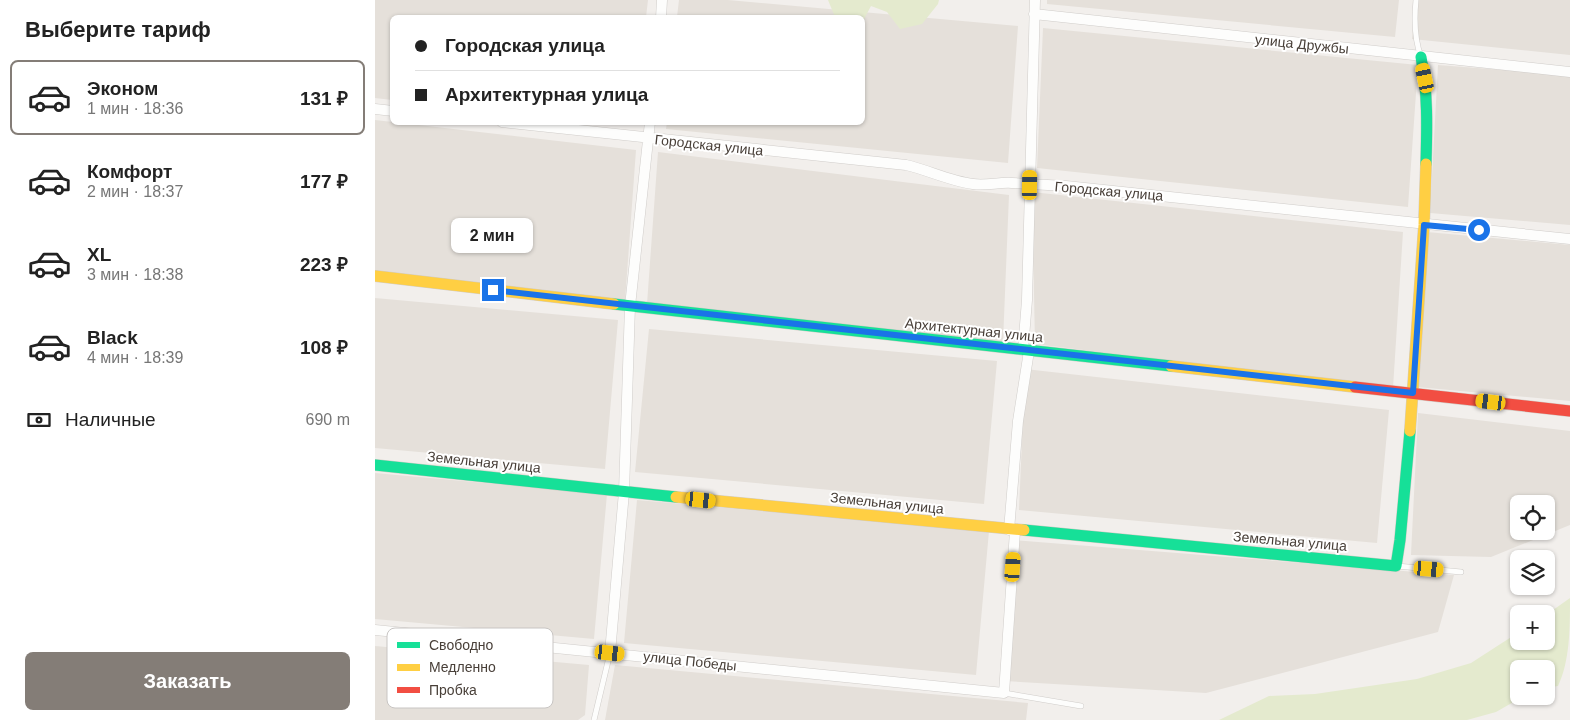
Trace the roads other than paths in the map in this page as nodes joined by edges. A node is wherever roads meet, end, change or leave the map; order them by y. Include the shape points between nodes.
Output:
1 (662, 0) edge
2 (1035, 0) edge
3 (1416, 0) edge
4 (1034, 14) junction
5 (661, 15) edge
6 (1421, 57) junction
7 (1570, 72) edge
8 (375, 109) edge
9 (390, 111) edge
10 (530, 125) edge
11 (650, 125) edge
12 (649, 138) junction
13 (1030, 185) junction
14 (1424, 225) junction
15 (1570, 239) edge
16 (375, 276) edge
17 (630, 306) junction
18 (1026, 351) junction
19 (1413, 393) junction
20 (1570, 411) edge
21 (375, 465) edge
22 (624, 492) junction
23 (1012, 530) junction
24 (1396, 566) junction
25 (1461, 572) dead end
26 (553, 647) edge
27 (610, 653) junction
28 (1004, 693) junction
29 (1081, 706) dead end
30 (595, 720) edge

1 - 5 street
2 - 4 street
3 - 6 lane via 1416,43
4 - 6 street, улица Дружбы
4 - 13 street
6 - 7 street, улица Дружбы
6 - 14 street via 1427,116
8 - 9 street
10 - 12 street, Городская улица
11 - 12 street
12 - 13 street, Городская улица via 906,165 975,185 1011,182
12 - 17 street
13 - 14 street, Городская улица via 1066,186
13 - 18 street
14 - 15 street, Городская улица
14 - 19 street
16 - 17 street, Архитектурная улица
17 - 18 street, Архитектурная улица
17 - 22 street
18 - 19 street, Архитектурная улица
18 - 23 street via 1018,421
19 - 20 street, Архитектурная улица
19 - 24 street
21 - 22 street, Земельная улица
22 - 23 street, Земельная улица
22 - 27 street
23 - 24 street, Земельная улица
23 - 28 street
24 - 25 lane
26 - 27 street, улица Победы
27 - 28 street, улица Победы
27 - 30 lane
28 - 29 lane

